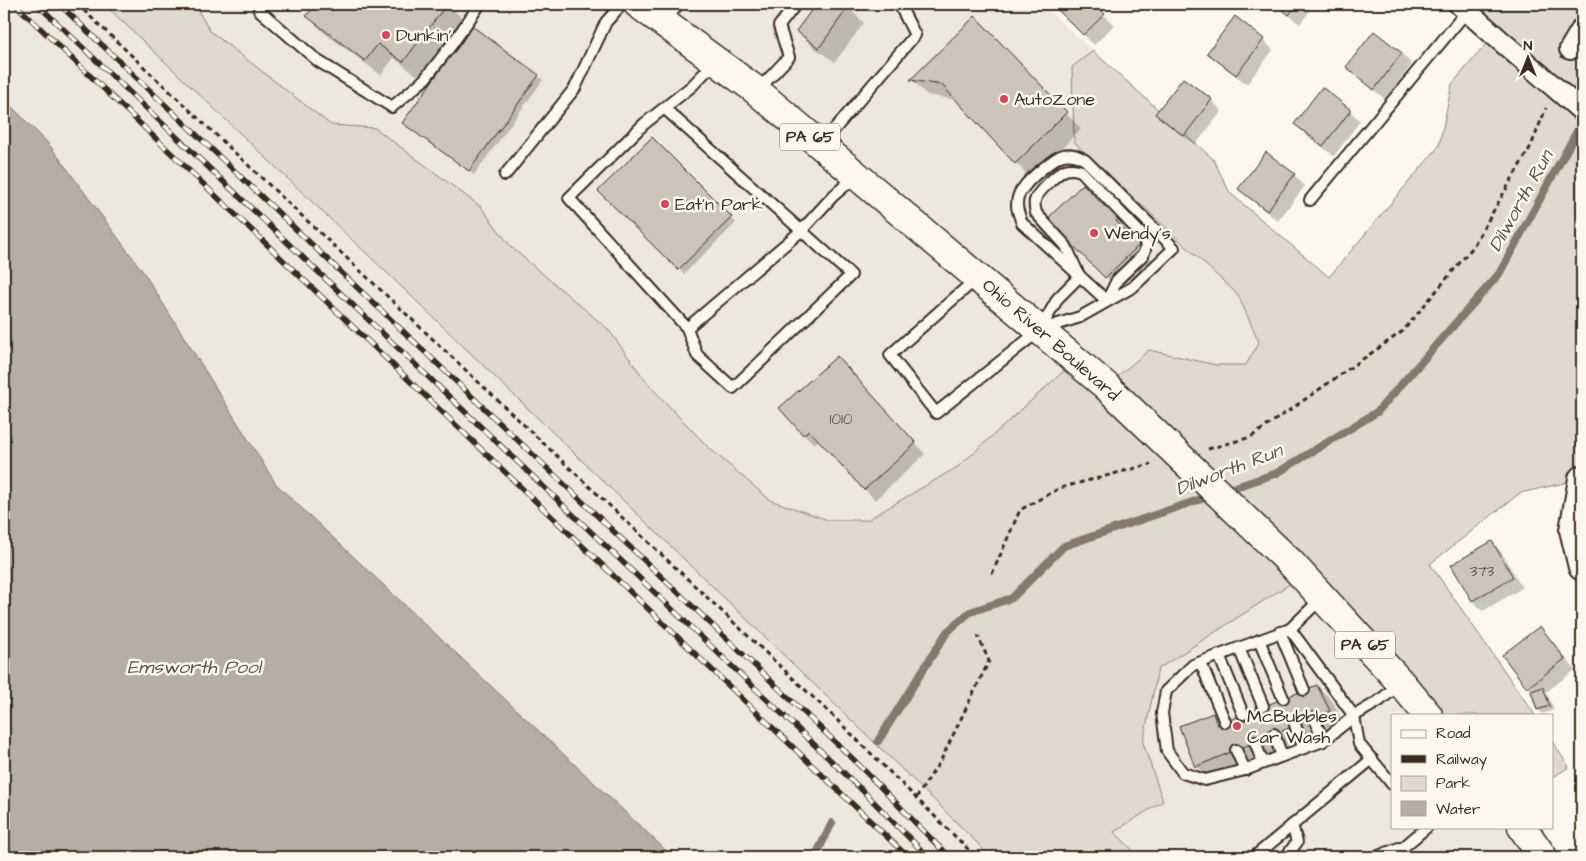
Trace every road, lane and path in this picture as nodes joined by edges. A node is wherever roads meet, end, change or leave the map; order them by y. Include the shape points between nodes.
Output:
1 (77, 4) edge
2 (263, 4) edge
3 (480, 4) edge
4 (622, 4) edge
5 (638, 4) edge
6 (796, 4) edge
7 (899, 4) edge
8 (1463, 7) edge
9 (671, 13) edge
10 (1582, 29) edge
11 (1570, 49) dead end
12 (716, 61) junction
13 (756, 92) junction
14 (1549, 102) dead end
15 (664, 108) junction
16 (1582, 111) edge
17 (821, 146) junction
18 (505, 175) dead end
19 (856, 176) junction
20 (1310, 200) dead end
21 (801, 231) junction
22 (1080, 276) junction
23 (977, 277) junction
24 (1108, 301) junction
25 (687, 328) junction
26 (1040, 330) junction
27 (1203, 450) dead end
28 (1156, 463) dead end
29 (1582, 479) edge
30 (1582, 567) edge
31 (992, 574) dead end
32 (1322, 598) junction
33 (1285, 630) junction
34 (978, 636) dead end
35 (1259, 640) junction
36 (1239, 648) junction
37 (1219, 656) junction
38 (1197, 664) junction
39 (1401, 683) junction
40 (1304, 690) dead end
41 (1283, 698) dead end
42 (1262, 706) dead end
43 (1243, 714) dead end
44 (1427, 714) edge
45 (1354, 716) junction
46 (1314, 718) dead end
47 (1225, 722) dead end
48 (1295, 725) dead end
49 (1274, 734) dead end
50 (1323, 741) junction
51 (1255, 742) dead end
52 (1304, 748) junction
53 (1236, 750) dead end
54 (1282, 756) junction
55 (1372, 759) junction
56 (1263, 763) junction
57 (1245, 770) junction
58 (1391, 783) edge
59 (916, 798) junction
60 (1292, 825) junction
61 (1426, 828) edge
62 (1405, 846) junction
63 (976, 857) edge
64 (1254, 857) edge
65 (1286, 857) edge
66 (1376, 857) edge
67 (1392, 857) edge

1 - 59 path
2 - 3 lane via 259,10 318,61 392,107 424,80
4 - 18 lane via 606,22 575,88
5 - 9 highway, Ohio River Boulevard / PA 65
6 - 13 lane via 779,26 789,57
7 - 17 lane via 915,34
8 - 16 street, bridge
8 - 20 lane
9 - 12 highway, Ohio River Boulevard / PA 65
10 - 11 street
12 - 13 highway, Ohio River Boulevard / PA 65
12 - 15 lane
13 - 17 highway, Ohio River Boulevard / PA 65
14 - 27 path via 1531,146 1472,248 1403,331 1251,438
15 - 21 lane
15 - 25 lane via 569,198
17 - 19 highway, Ohio River Boulevard / PA 65
19 - 21 lane
19 - 23 highway, Ohio River Boulevard / PA 65
21 - 25 lane
21 - 25 lane via 851,275 732,388 697,355
22 - 24 lane
22 - 24 lane via 1066,246 1034,207 1037,195 1070,168 1081,171 1146,243 1143,255 1117,280
22 - 24 lane via 1022,223 1018,214 1019,194 1024,186 1061,155 1070,154 1085,160 1174,248 1133,287
22 - 26 lane via 1058,298
23 - 26 highway, Ohio River Boulevard / PA 65
23 - 26 lane via 890,355 936,413
24 - 26 lane via 1080,318
26 - 32 highway, Ohio River Boulevard / PA 65, bridge via 1106,386 1290,562
28 - 31 path via 1060,488 1020,510
29 - 30 street via 1573,530
32 - 33 lane
32 - 39 highway, Ohio River Boulevard / PA 65
33 - 35 lane
33 - 40 lane
33 - 45 lane
34 - 59 path via 989,661 941,760
35 - 36 lane
35 - 41 lane
36 - 37 lane
36 - 42 lane
37 - 38 lane
37 - 43 lane
38 - 47 lane
38 - 57 lane via 1166,691 1162,713 1168,751 1183,773 1205,780
39 - 44 highway, Ohio River Boulevard / PA 65
39 - 45 lane
45 - 50 lane
45 - 55 lane via 1360,744
46 - 50 lane
48 - 52 lane
49 - 54 lane
50 - 52 lane
51 - 56 lane
52 - 54 lane
53 - 57 lane
54 - 56 lane
55 - 58 lane
55 - 60 lane
56 - 57 lane
59 - 63 path
60 - 64 lane
60 - 65 lane via 1297,842
61 - 62 lane
62 - 66 lane
62 - 67 lane

